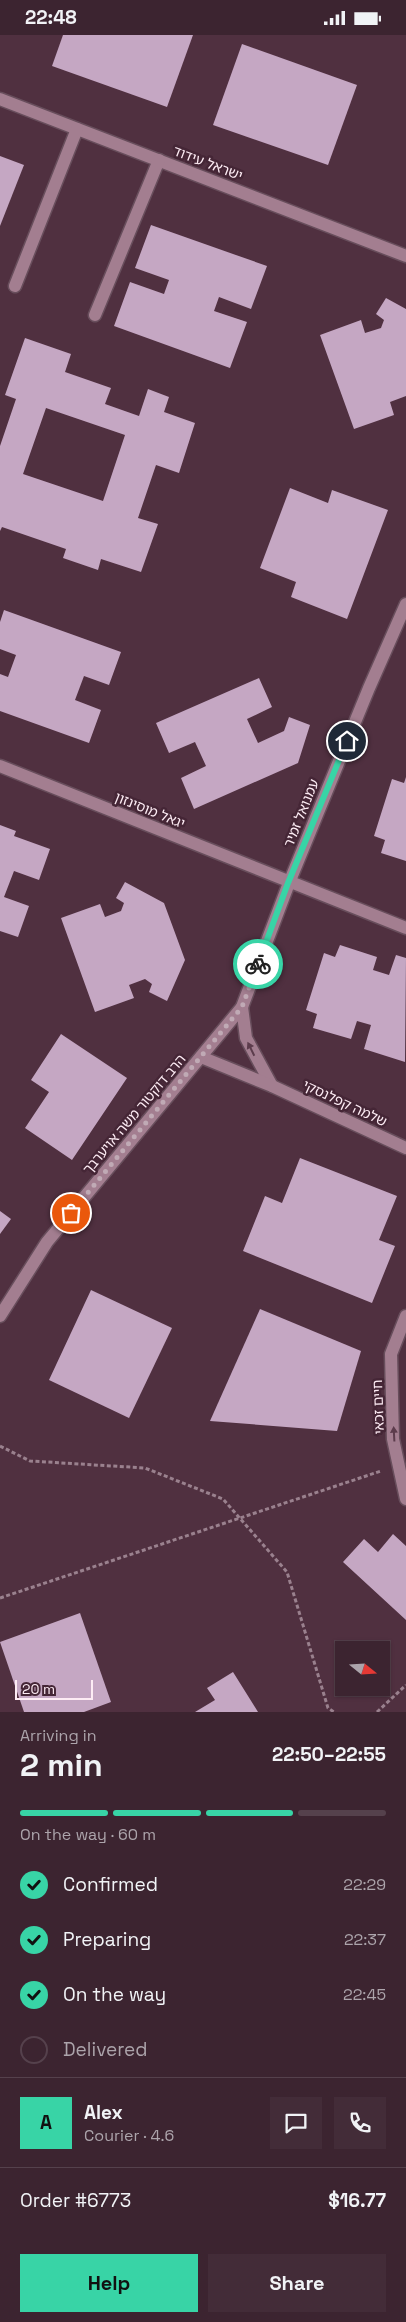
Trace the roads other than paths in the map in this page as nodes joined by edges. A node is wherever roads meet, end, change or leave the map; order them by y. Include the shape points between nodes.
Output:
1 (0, 99) edge
2 (77, 129) junction
3 (159, 160) junction
4 (406, 256) edge
5 (15, 286) dead end
6 (95, 315) dead end
7 (406, 604) edge
8 (0, 766) edge
9 (288, 883) junction
10 (406, 929) edge
11 (242, 1007) junction
12 (201, 1057) junction
13 (272, 1086) junction
14 (406, 1148) edge
15 (0, 1316) edge
16 (406, 1316) edge
17 (406, 1499) edge

1 - 2 street, ישראל עידוד
2 - 3 street, ישראל עידוד
2 - 5 street
3 - 4 street, ישראל עידוד
3 - 6 street
7 - 9 street, עמנואל זמיר
8 - 9 street, יגאל מוסינזון
9 - 10 street, יגאל מוסינזון
9 - 11 street, עמנואל זמיר
11 - 12 street, הרב דוקטור משה אויערבך
13 -> 11 street via 247,1041
12 - 13 street, שלמה קפלנסקי
12 - 15 street, הרב דוקטור משה אויערבך via 47,1241
13 - 14 street, שלמה קפלנסקי
17 -> 16 street, חיים זכאי via 394,1439 391,1354

